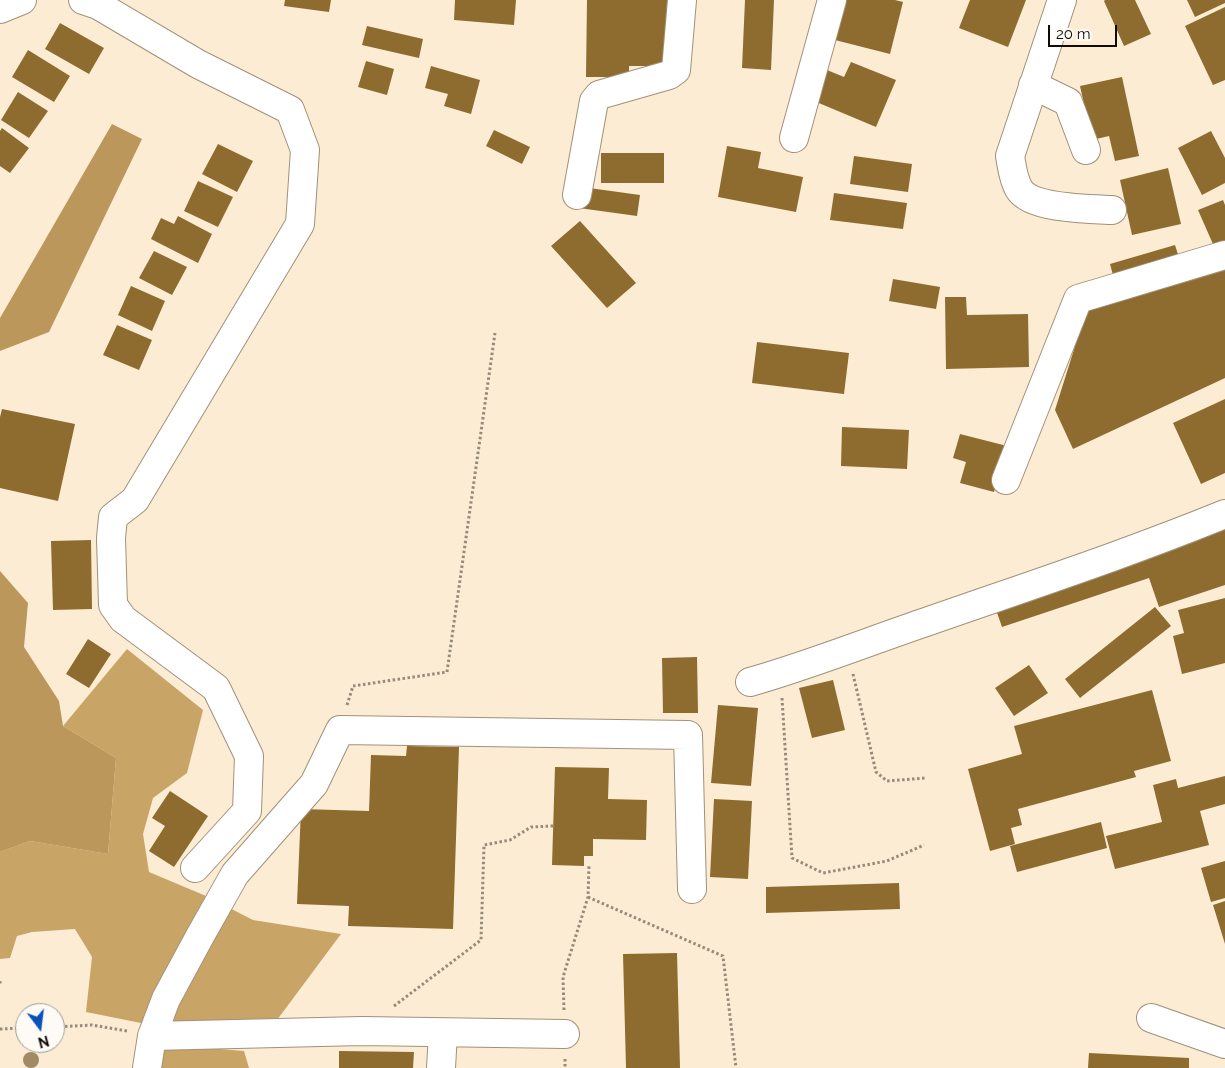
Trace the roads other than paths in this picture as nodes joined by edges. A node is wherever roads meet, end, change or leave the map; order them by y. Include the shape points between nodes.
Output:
1 (22, 0) edge
2 (83, 0) edge
3 (682, 0) edge
4 (832, 0) edge
5 (1062, 0) edge
6 (0, 9) edge
7 (1033, 85) junction
8 (794, 138) dead end
9 (1086, 150) dead end
10 (577, 195) dead end
11 (1112, 210) dead end
12 (1225, 255) edge
13 (1006, 480) dead end
14 (1225, 514) edge
15 (750, 682) dead end
16 (195, 868) dead end
17 (692, 889) dead end
18 (1151, 1018) dead end
19 (443, 1033) junction
20 (565, 1034) road end
21 (152, 1036) junction
22 (1225, 1044) edge
23 (147, 1068) edge
24 (441, 1068) edge

1 - 6 street
2 - 16 street via 98,5 198,64 290,110 305,150 300,224 135,500 113,517 113,605 123,619 216,688 249,756 247,811
3 - 10 street via 676,70 669,75 599,95 594,101
4 - 8 street
5 - 7 street
7 - 9 street via 1068,102
7 - 11 street via 1010,156 1020,191 1058,207
12 - 13 street via 1078,299
14 - 15 street via 1150,544
17 - 21 street via 688,735 340,730 314,784 235,874 166,999
18 - 22 street
19 - 20 street
19 - 21 street via 362,1031
19 - 24 street
21 - 23 street

